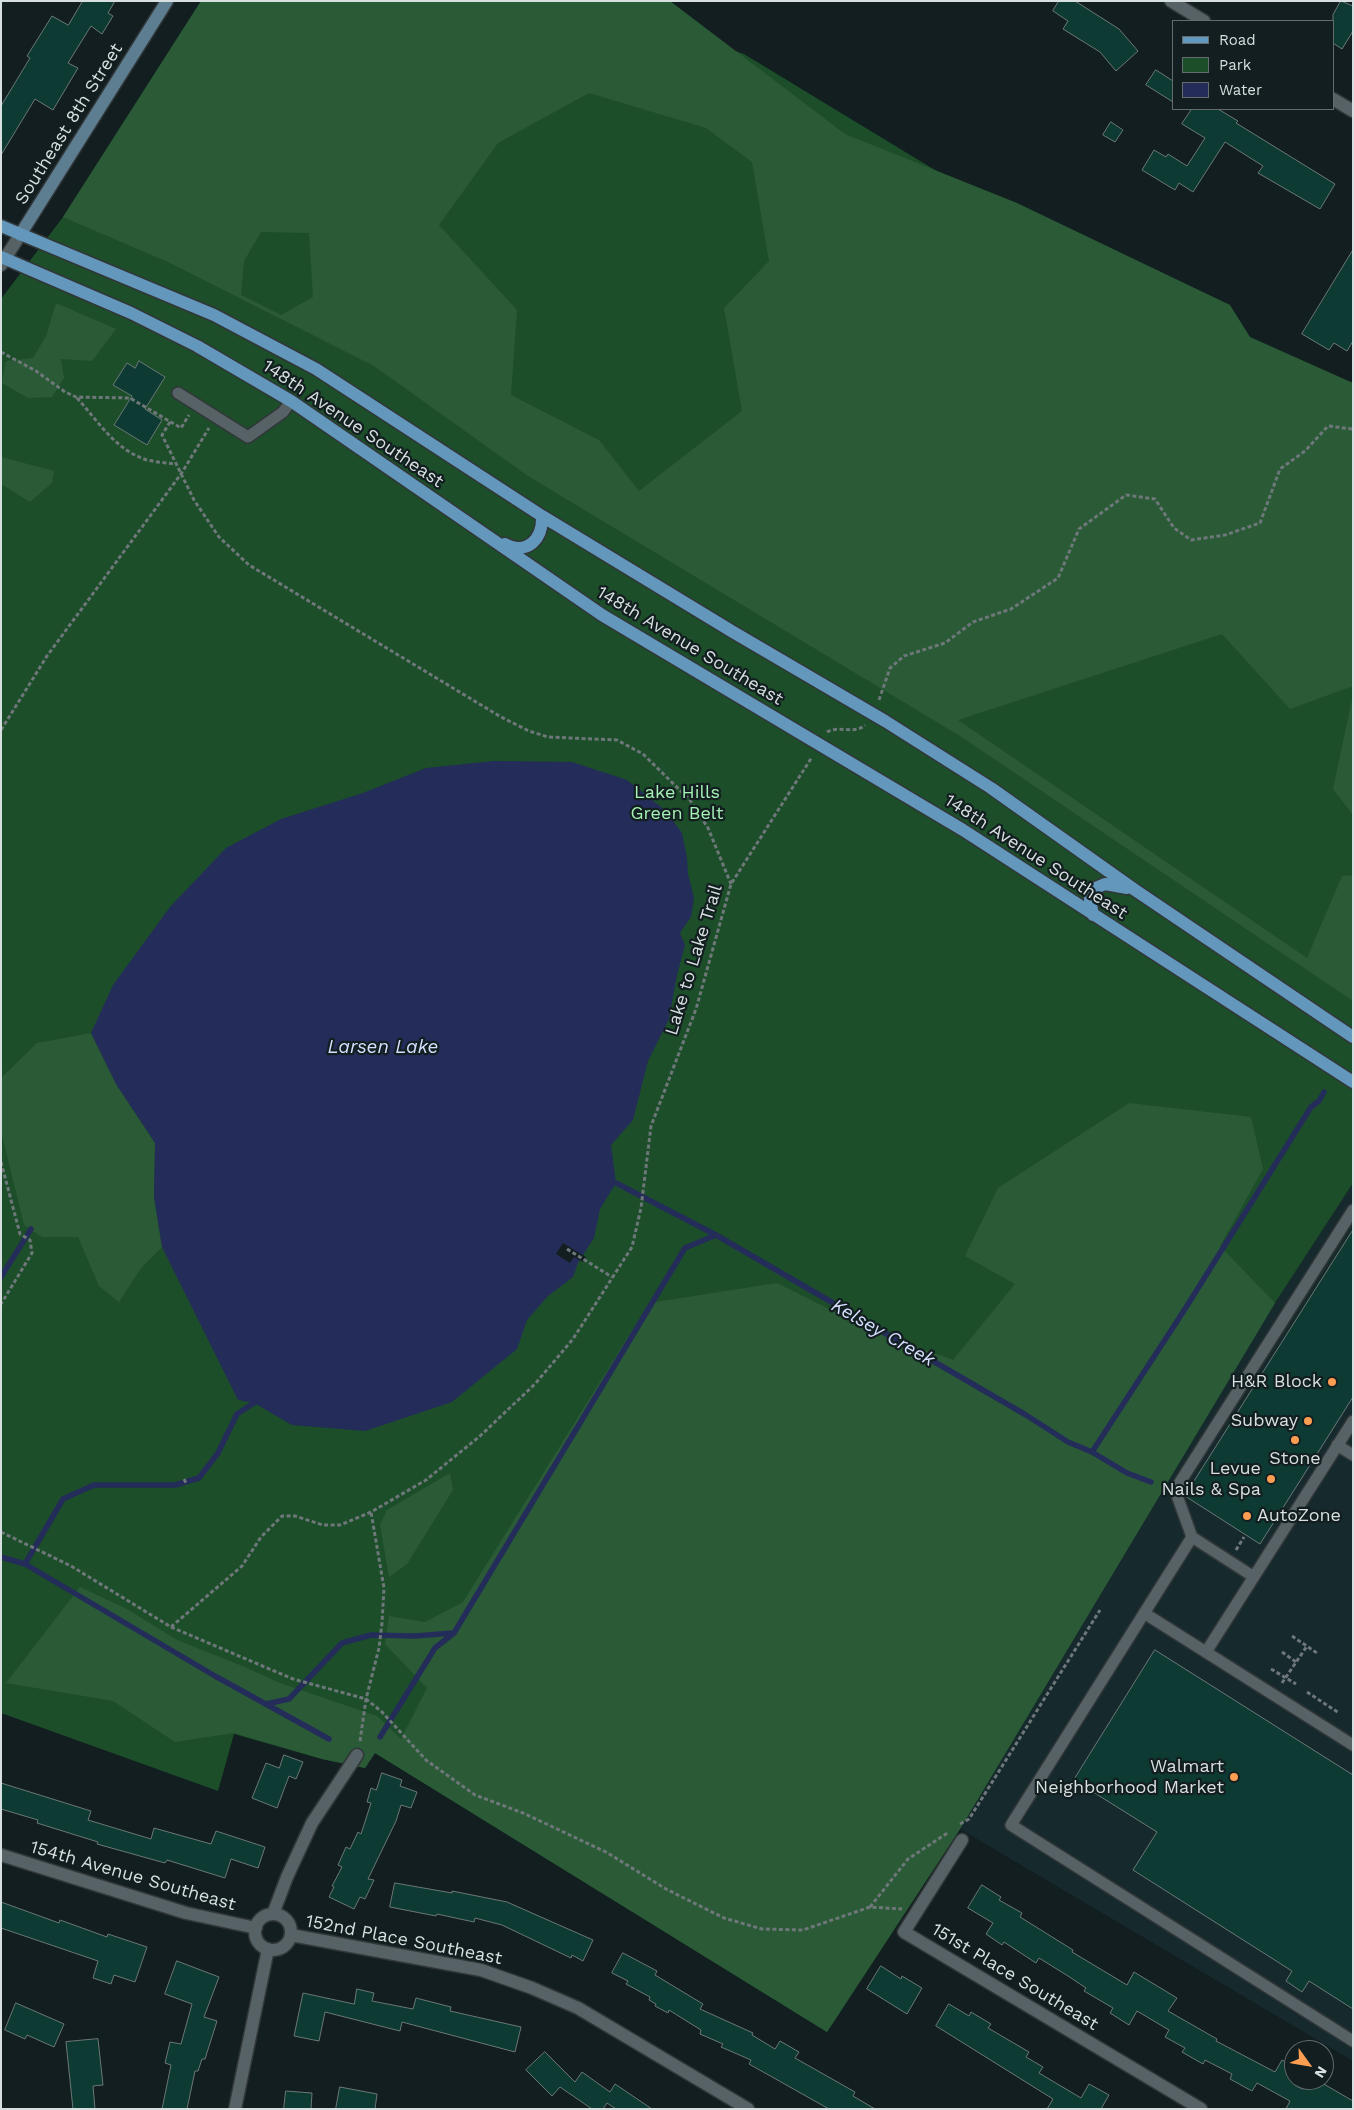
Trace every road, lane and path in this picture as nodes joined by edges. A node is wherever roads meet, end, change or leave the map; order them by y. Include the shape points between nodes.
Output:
1 (167, 1) edge
2 (1171, 1) edge
3 (1202, 20) edge
4 (1334, 100) edge
5 (1353, 111) edge
6 (1, 226) edge
7 (20, 235) junction
8 (2, 260) edge
9 (2, 354) edge
10 (178, 393) dead end
11 (76, 397) junction
12 (291, 400) junction
13 (195, 404) junction
14 (216, 417) junction
15 (170, 422) junction
16 (1353, 429) edge
17 (176, 464) junction
18 (181, 474) junction
19 (542, 516) junction
20 (481, 533) junction
21 (881, 695) dead end
22 (866, 723) dead end
23 (1, 730) edge
24 (826, 733) dead end
25 (810, 759) dead end
26 (731, 884) junction
27 (1135, 890) junction
28 (1093, 915) junction
29 (1353, 1037) edge
30 (1353, 1082) edge
31 (1, 1162) edge
32 (1353, 1210) edge
33 (567, 1249) dead end
34 (612, 1277) junction
35 (1, 1304) edge
36 (1353, 1421) edge
37 (1337, 1445) junction
38 (1353, 1455) edge
39 (184, 1479) dead end
40 (187, 1485) dead end
41 (371, 1512) junction
42 (1, 1532) edge
43 (1192, 1537) junction
44 (1244, 1537) dead end
45 (1235, 1551) dead end
46 (1254, 1577) junction
47 (1100, 1610) dead end
48 (1144, 1613) junction
49 (171, 1627) junction
50 (1292, 1636) dead end
51 (1307, 1646) junction
52 (1206, 1652) junction
53 (1282, 1652) dead end
54 (1316, 1652) dead end
55 (1296, 1662) junction
56 (1272, 1669) dead end
57 (1286, 1678) junction
58 (1296, 1684) dead end
59 (1281, 1685) dead end
60 (1307, 1692) dead end
61 (366, 1699) junction
62 (1339, 1713) dead end
63 (1353, 1745) edge
64 (357, 1755) joint
65 (962, 1840) dead end
66 (1, 1855) edge
67 (870, 1907) junction
68 (273, 1914) junction
69 (914, 1915) junction
70 (256, 1928) junction
71 (290, 1935) junction
72 (268, 1949) junction
73 (1353, 2041) edge
74 (235, 2109) edge
75 (748, 2109) edge
76 (1201, 2109) edge

1 - 7 street, Southeast 8th Street
2 - 3 street
4 - 5 street
6 - 7 main road, 148th Avenue Southeast
7 - 8 street, Southeast 8th Street
7 - 19 main road, 148th Avenue Southeast via 214,315 266,341 316,369
8 - 12 main road, 148th Avenue Southeast via 131,312
9 - 11 path
10 - 13 lane
11 - 15 path via 130,398
11 - 17 path via 124,449 148,460
12 - 14 lane via 282,412 248,437
12 - 20 main road, 148th Avenue Southeast
13 - 14 lane
13 - 15 path via 181,428
14 - 18 path
15 - 17 path via 162,435
16 - 21 path via 1328,426 1305,451 1280,468 1260,523 1225,535 1191,540 1174,528 1155,499 1126,495 1078,529 1058,578 1011,609 972,622 945,643 904,656 890,668
17 - 18 path
18 - 23 path via 47,656
18 - 26 path via 219,537 248,566 529,731 548,737 617,740 643,754 690,800 708,828
19 - 20 main road via 543,527 539,537 520,548
19 - 27 main road, 148th Avenue Southeast via 918,741 991,788
20 - 28 main road, 148th Avenue Southeast via 602,615 964,830
22 - 24 path via 857,730 837,729
25 - 26 path, Lake to Lake Trail
26 - 34 path, Lake to Lake Trail via 696,1009 652,1126 642,1208 632,1247
27 - 28 main road via 1112,884 1098,886 1090,894
27 - 29 main road, 148th Avenue Southeast
28 - 30 main road, 148th Avenue Southeast
31 - 35 path via 20,1234 30,1240 32,1253
32 - 43 lane via 1175,1490
33 - 34 path
34 - 41 path via 573,1340 535,1384 480,1436 426,1480
36 - 37 lane
37 - 38 lane
37 - 46 lane
39 - 40 path
41 - 49 path via 340,1525 323,1525 295,1516 282,1516 261,1537 242,1566
41 - 61 path via 384,1588 379,1648
42 - 49 path via 71,1566
43 - 46 lane
43 - 48 lane
44 - 45 path
46 - 52 lane
47 - 67 path via 969,1819 908,1859
48 - 52 lane
48 - 73 lane via 1011,1824
49 - 61 path via 293,1679
50 - 51 path
51 - 54 path
51 - 55 path
52 - 63 lane
53 - 55 path
55 - 57 path
56 - 57 path
57 - 58 path
57 - 59 path
60 - 62 path
61 - 64 path
61 - 67 path via 400,1730 426,1760 475,1795 523,1813 606,1852 666,1889 724,1918 762,1929 803,1930
64 - 68 street via 312,1823
65 - 69 street, 151st Place Southeast
66 - 70 street, 154th Avenue Southeast via 186,1913
67 - 69 path via 906,1910
68 - 70 street via 262,1918
68 - 71 street via 288,1923
69 - 76 street, 151st Place Southeast via 904,1932
70 - 72 street via 256,1939
71 - 72 street via 285,1945
71 - 75 street, 152nd Place Southeast via 481,1970 532,1988 578,2008
72 - 74 street

